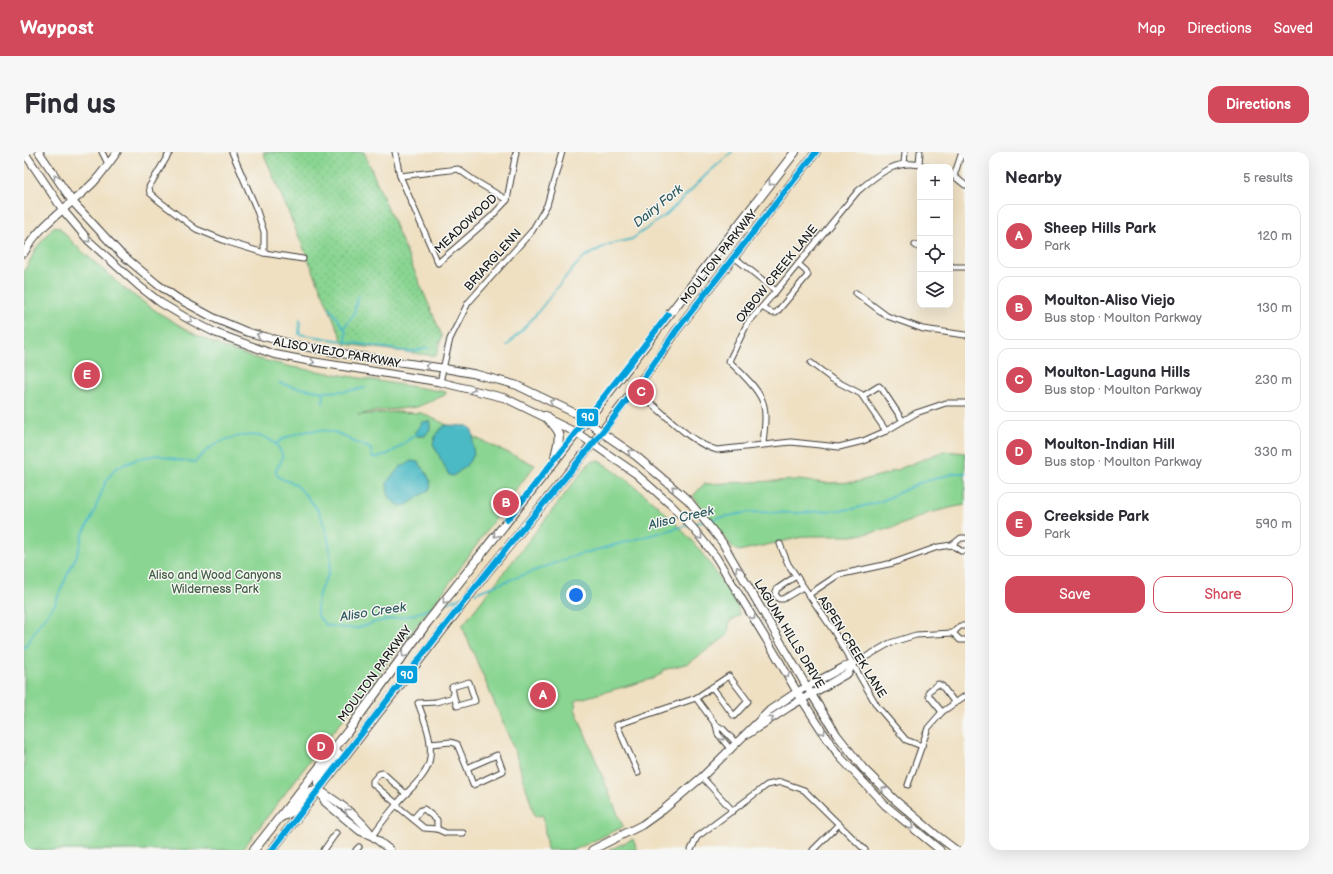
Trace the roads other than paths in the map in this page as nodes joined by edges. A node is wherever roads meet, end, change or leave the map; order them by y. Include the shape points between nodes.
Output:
1 (24, 152) edge
2 (39, 152) edge
3 (102, 152) edge
4 (117, 152) edge
5 (170, 152) edge
6 (232, 152) edge
7 (395, 152) edge
8 (516, 152) edge
9 (562, 152) edge
10 (795, 152) edge
11 (816, 152) edge
12 (905, 152) edge
13 (920, 152) edge
14 (962, 152) edge
15 (904, 163) junction
16 (108, 164) junction
17 (920, 164) joint
18 (953, 173) edge
19 (400, 176) junction
20 (953, 176) edge
21 (965, 185) edge
22 (507, 200) junction
23 (72, 202) junction
24 (63, 210) junction
25 (24, 253) edge
26 (264, 253) junction
27 (734, 257) junction
28 (303, 259) dead end
29 (798, 264) junction
30 (953, 266) edge
31 (965, 267) edge
32 (776, 291) junction
33 (856, 293) dead end
34 (762, 307) junction
35 (965, 335) edge
36 (812, 363) dead end
37 (442, 368) junction
38 (440, 382) junction
39 (863, 396) junction
40 (965, 403) edge
41 (652, 404) dead end
42 (545, 416) junction
43 (587, 420) junction
44 (903, 421) junction
45 (886, 431) junction
46 (602, 432) junction
47 (577, 433) junction
48 (592, 443) junction
49 (763, 444) junction
50 (554, 460) junction
51 (965, 538) edge
52 (780, 544) dead end
53 (952, 545) junction
54 (965, 551) edge
55 (796, 576) junction
56 (803, 587) junction
57 (808, 595) junction
58 (965, 626) edge
59 (953, 633) junction
60 (965, 640) edge
61 (852, 665) junction
62 (712, 687) junction
63 (809, 690) junction
64 (797, 692) junction
65 (965, 696) edge
66 (454, 697) junction
67 (696, 698) junction
68 (801, 700) junction
69 (954, 703) junction
70 (942, 712) junction
71 (716, 725) junction
72 (348, 731) junction
73 (739, 741) junction
74 (430, 744) junction
75 (922, 746) junction
76 (731, 750) junction
77 (467, 768) junction
78 (638, 773) dead end
79 (702, 777) junction
80 (908, 785) dead end
81 (319, 790) junction
82 (406, 794) junction
83 (396, 805) junction
84 (733, 811) junction
85 (280, 818) junction
86 (413, 820) junction
87 (839, 824) junction
88 (437, 829) junction
89 (336, 833) dead end
90 (463, 833) dead end
91 (372, 836) junction
92 (326, 849) edge
93 (254, 850) edge
94 (272, 850) edge
95 (390, 850) edge
96 (592, 850) edge
97 (691, 850) edge
98 (812, 850) edge
99 (865, 850) edge
100 (940, 850) edge
101 (956, 850) edge

1 - 24 main road, ALISO VIEJO PARKWAY
23 -> 2 main road, ALISO VIEJO PARKWAY
3 - 16 street
4 - 16 main road
5 - 26 street via 149,187 150,193 196,229
6 - 26 street via 264,232
7 - 19 street
8 - 22 street, MEADOWOOD
9 - 37 street, BRIARGLENN via 547,205 532,230 468,304 450,339
10 -> 43 main road, MOULTON PARKWAY
11 - 27 main road, MOULTON PARKWAY
12 - 15 street
13 - 17 street
14 - 18 street
15 - 17 street, OXBOW CREEK LANE
15 - 29 street, OXBOW CREEK LANE via 891,167 858,191
16 - 23 main road via 95,181
19 - 22 street via 458,168
19 - 22 street, MEADOWOOD via 438,263
20 - 21 street
23 - 24 main road
37 -> 23 main road, ALISO VIEJO PARKWAY via 296,345 247,332 216,319 156,284 120,253
24 - 25 main road via 32,240
24 -> 38 main road, ALISO VIEJO PARKWAY via 89,241 139,286 168,307 216,333 280,355
26 - 28 street
27 - 32 street
27 - 46 main road, MOULTON PARKWAY
29 - 32 street, OXBOW CREEK LANE
29 - 34 street via 808,275 776,313
30 - 31 street
32 - 34 street, OXBOW CREEK LANE
33 - 35 street via 887,316 923,329
34 - 49 street, OXBOW CREEK LANE via 747,324 729,361 762,399 765,420
36 - 39 street via 832,379
37 - 38 street, BRIARGLENN
43 -> 37 main road, ALISO VIEJO PARKWAY via 516,385
38 -> 42 main road, ALISO VIEJO PARKWAY via 505,398
39 - 44 street via 878,386
39 - 45 street
40 - 44 street via 946,403 916,412
41 - 49 street via 698,443 708,448 717,450
42 - 47 main road, ALISO VIEJO PARKWAY
42 - 50 main road via 559,436
43 - 46 main road, ALISO VIEJO PARKWAY
43 - 47 main road, MOULTON PARKWAY
44 - 45 street
45 - 49 street via 839,447 791,442
46 - 48 main road, MOULTON PARKWAY
63 -> 46 main road, LAGUNA HILLS DRIVE via 722,542 690,502 636,456
47 - 48 main road, ALISO VIEJO PARKWAY
47 - 50 main road, MOULTON PARKWAY
48 -> 64 main road, LAGUNA HILLS DRIVE via 635,473 671,505 710,548
48 - 81 main road, MOULTON PARKWAY via 489,570
50 -> 72 main road, MOULTON PARKWAY via 427,623
51 - 53 street
52 - 55 street, ASPEN CREEK LANE
53 - 54 street
53 - 57 street via 938,547 893,563 838,575
55 - 56 street, ASPEN CREEK LANE
55 - 56 street via 777,589 775,594 779,599 783,599
56 - 57 street, ASPEN CREEK LANE
57 - 61 street, ASPEN CREEK LANE via 833,630
58 - 59 street via 960,626
59 - 60 street via 960,640
59 - 61 street via 916,635 890,643
61 - 63 main road via 844,667
61 - 75 street, ASPEN CREEK LANE via 877,706 906,740
62 - 62 street via 734,716 748,702 729,676
62 - 67 street
63 - 64 main road
63 - 68 main road
101 -> 63 main road, LAGUNA HILLS DRIVE via 895,800 863,768 837,735
64 - 68 main road, LAGUNA HILLS DRIVE
64 - 73 main road via 764,715
65 - 69 street
66 - 66 street via 457,706 475,701 469,682 452,688
66 - 74 street via 418,703
67 - 71 street
67 - 78 street via 618,725
73 -> 68 main road
68 -> 100 main road, LAGUNA HILLS DRIVE via 830,743 856,775 885,805
69 - 70 street
69 - 70 street via 938,684 929,691 929,696
70 - 75 street via 928,728
71 - 73 street
71 -> 76 street via 718,734
72 - 81 main road via 344,745 319,779
72 - 85 main road, MOULTON PARKWAY
73 - 76 main road
74 - 77 street via 456,744
74 - 82 street via 429,764
75 - 80 street
76 - 79 main road
77 - 77 street via 473,785 503,771 496,755
79 - 84 street
79 - 96 main road via 642,825
81 - 85 main road via 306,794 295,809
81 - 91 main road via 325,802 360,831
81 - 94 main road, MOULTON PARKWAY
82 - 83 street
82 - 83 street via 379,774 373,784
83 - 86 street
83 - 91 street
84 - 87 street via 767,785 781,782 804,790
84 - 97 street via 697,837
85 - 93 main road, MOULTON PARKWAY
86 - 88 street via 424,828
86 - 88 street via 424,809 437,820
87 - 98 street
87 - 99 street
88 - 90 street
89 - 92 street
91 - 95 main road

